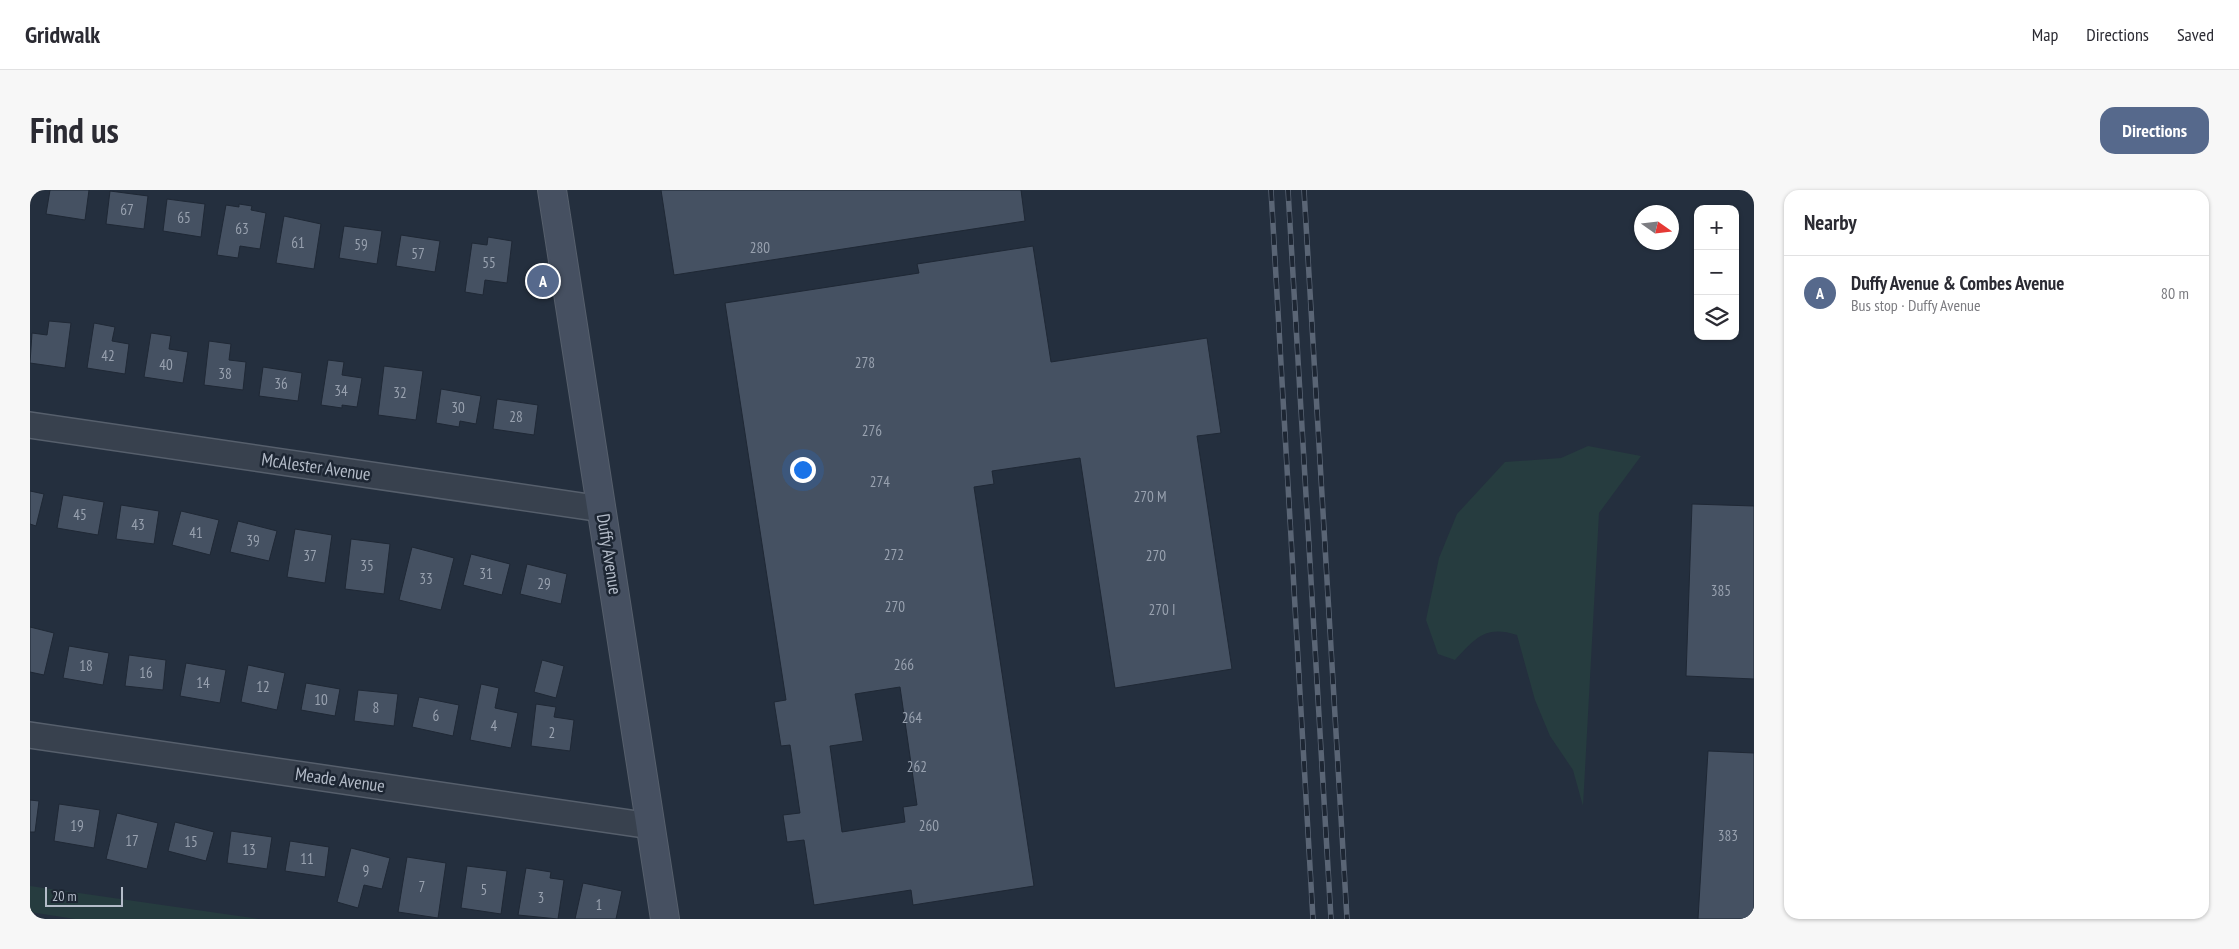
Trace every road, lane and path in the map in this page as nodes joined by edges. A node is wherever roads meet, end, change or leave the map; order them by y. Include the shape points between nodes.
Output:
1 (548, 191) edge
2 (30, 425) edge
3 (602, 508) junction
4 (30, 734) edge
5 (651, 826) junction
6 (665, 919) edge

1 - 3 street, Duffy Avenue
2 - 3 street, McAlester Avenue
3 - 5 street, Duffy Avenue
4 - 5 street, Meade Avenue
5 - 6 street, Duffy Avenue

